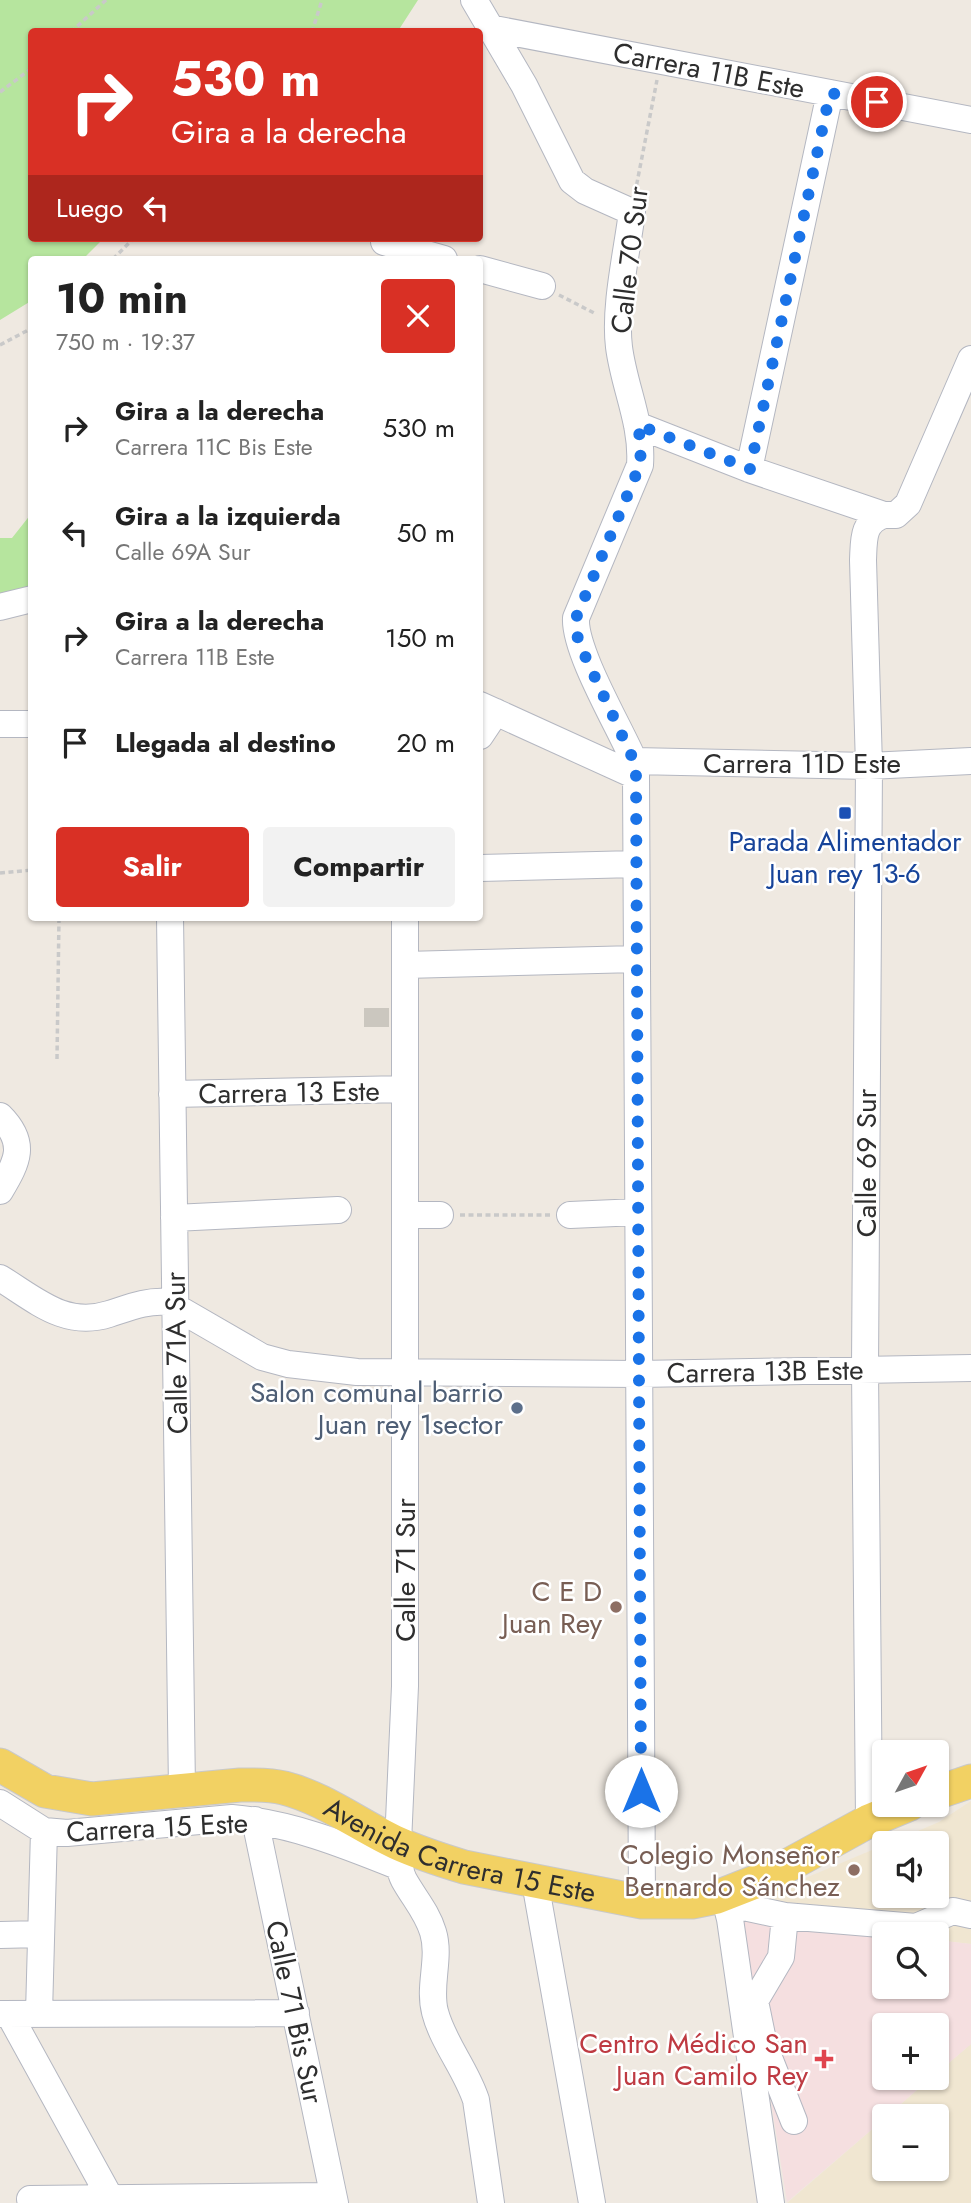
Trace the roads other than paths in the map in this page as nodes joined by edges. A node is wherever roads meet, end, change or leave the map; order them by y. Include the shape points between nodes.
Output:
1 (474, 0) edge
2 (489, 28) junction
3 (830, 93) junction
4 (971, 120) edge
5 (381, 246) edge
6 (429, 256) edge
7 (483, 270) edge
8 (542, 286) road end
9 (971, 359) edge
10 (638, 425) junction
11 (750, 469) junction
12 (884, 515) junction
13 (28, 600) edge
14 (0, 607) edge
15 (488, 708) edge
16 (0, 724) edge
17 (28, 724) edge
18 (483, 726) edge
19 (971, 761) edge
20 (869, 766) junction
21 (635, 769) junction
22 (636, 864) junction
23 (483, 867) edge
24 (170, 921) edge
25 (405, 921) edge
26 (637, 959) junction
27 (405, 965) junction
28 (405, 1089) junction
29 (172, 1094) junction
30 (0, 1116) edge
31 (0, 1191) edge
32 (338, 1210) dead end
33 (638, 1212) junction
34 (405, 1215) junction
35 (440, 1215) road end
36 (570, 1215) road end
37 (174, 1218) junction
38 (0, 1278) edge
39 (175, 1306) junction
40 (865, 1368) junction
41 (971, 1368) edge
42 (405, 1372) junction
43 (639, 1374) junction
44 (0, 1765) edge
45 (971, 1781) edge
46 (949, 1789) edge
47 (181, 1790) junction
48 (0, 1802) edge
49 (879, 1817) edge
50 (255, 1820) junction
51 (869, 1821) junction
52 (44, 1831) junction
53 (399, 1855) junction
54 (535, 1882) junction
55 (725, 1899) junction
56 (642, 1902) junction
57 (971, 1915) edge
58 (785, 1916) junction
59 (41, 1934) junction
60 (0, 1936) edge
61 (39, 2013) junction
62 (4, 2014) edge
63 (296, 2014) junction
64 (794, 2121) dead end
65 (30, 2199) dead end
66 (111, 2200) edge
67 (334, 2200) edge
68 (491, 2203) edge
69 (592, 2203) edge
70 (771, 2203) edge

1 - 2 street
2 - 3 street, Carrera 11B Este
2 - 10 street, Calle 70 Sur via 524,85 572,181 632,212 618,325 623,369
3 - 4 street, Carrera 11B Este
3 - 11 street
5 - 6 street
7 - 8 street
9 - 12 street, Calle 69 Sur via 908,504 896,515
10 - 11 street
10 - 21 street, Calle 70 Sur via 640,465 575,628
11 - 12 street
12 - 20 street, Calle 69 Sur via 870,522 864,535
13 - 14 street
15 - 18 street
15 - 21 street
16 - 17 street
19 - 20 street, Carrera 11D Este
20 - 21 street, Carrera 11D Este
20 - 40 street, Calle 69 Sur
21 - 22 street, Calle 70 Sur
22 - 23 street
22 - 26 street, Calle 70 Sur
24 - 29 street, Calle 71A Sur
25 - 27 street, Calle 71 Sur
26 - 27 street
26 - 33 street, Calle 70 Sur
27 - 28 street, Calle 71 Sur
28 - 29 street, Carrera 13 Este
28 - 34 street, Calle 71 Sur
29 - 37 street, Calle 71A Sur
30 - 31 street via 18,1141 18,1156
32 - 37 street
33 - 36 street
33 - 43 street, Calle 70 Sur
34 - 35 street
34 - 42 street, Calle 71 Sur
37 - 39 street, Calle 71A Sur
38 - 39 street via 64,1317 85,1320 155,1301
39 - 42 street, Carrera 13B Este via 262,1357 357,1372
39 - 47 street, Calle 71A Sur
40 - 41 street, Carrera 13B Este
40 - 43 street, Carrera 13B Este
40 - 51 street, Calle 69 Sur
42 - 43 street, Carrera 13B Este
42 - 53 street, Calle 71 Sur via 405,1686
43 - 56 street, Calle 70 Sur
44 - 47 main road, Avenida Carrera 15 Este via 45,1791 65,1796 92,1799
45 - 46 main road
47 - 53 main road, Avenida Carrera 15 Este via 251,1785 284,1788 308,1797
48 - 52 street, Carrera 15 Este
49 - 51 main road, Avenida Carrera 15 Este
50 - 52 street, Carrera 15 Este
50 - 53 street, Carrera 15 Este
50 - 63 street, Calle 71 Bis Sur
51 - 55 main road, Avenida Carrera 15 Este
52 - 59 street
53 - 54 main road, Avenida Carrera 15 Este
53 - 68 street, Calle 71 Sur via 404,1880 433,1932 437,1950 435,2013 474,2093
54 - 56 main road, Avenida Carrera 15 Este
54 - 69 street
55 - 56 main road, Avenida Carrera 15 Este
55 - 58 street
55 - 70 street
57 - 58 street via 953,1911 916,1927
58 - 64 street via 781,1957 755,2001 764,2045
59 - 60 street
59 - 61 street
61 - 62 street
61 - 63 street
62 - 66 street
63 - 67 street, Calle 71 Bis Sur
65 - 66 street
66 - 67 street

